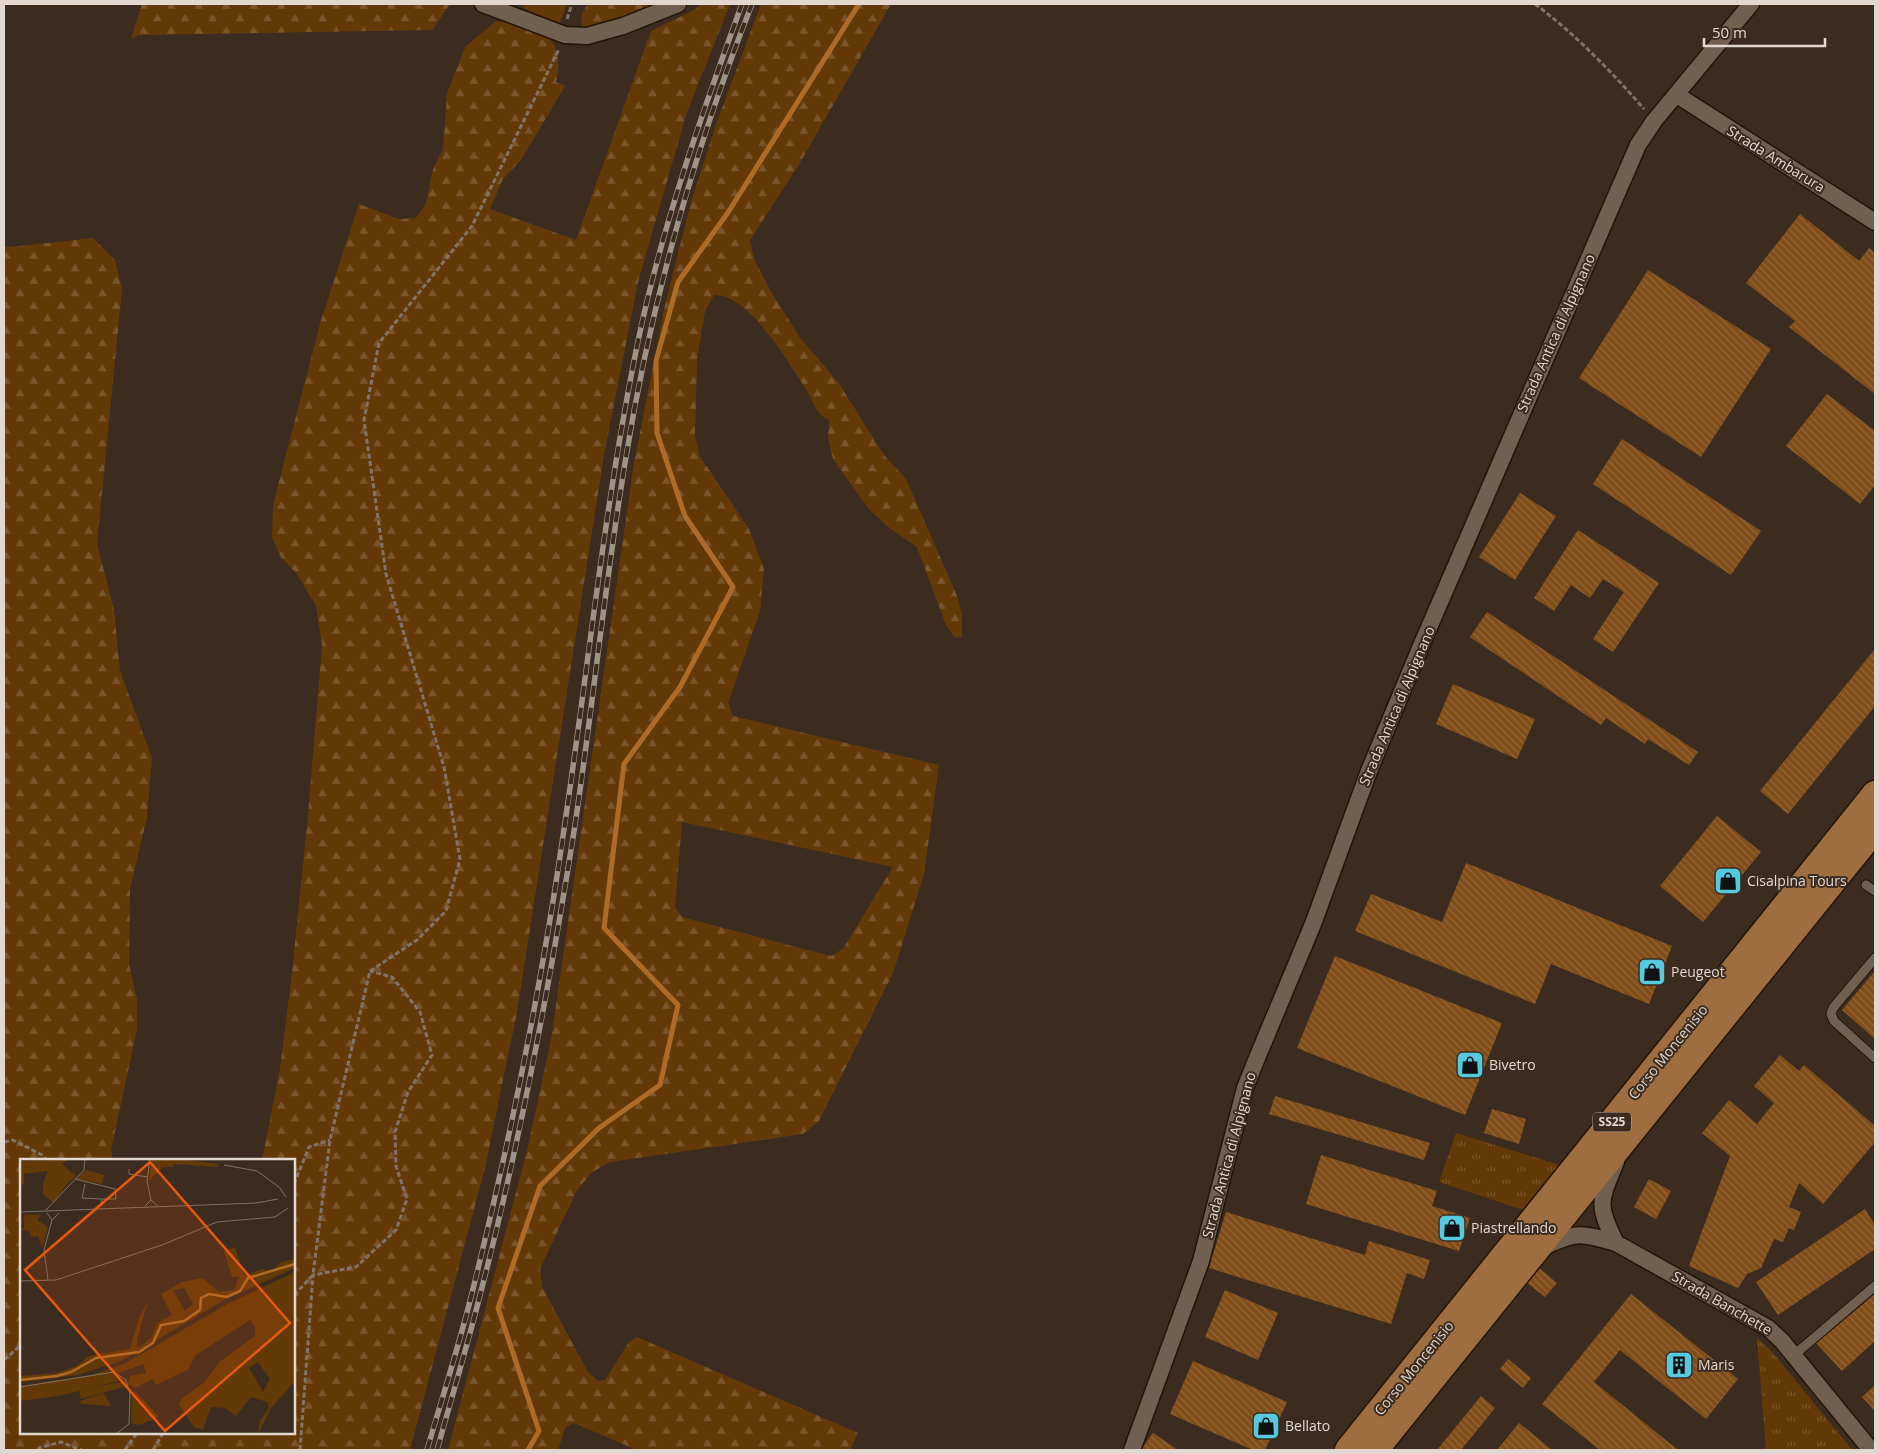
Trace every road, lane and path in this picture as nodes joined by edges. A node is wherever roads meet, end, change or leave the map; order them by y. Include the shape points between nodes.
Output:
1 (484, 4) edge
2 (678, 4) edge
3 (1535, 4) edge
4 (1752, 4) edge
5 (565, 35) junction
6 (1677, 95) junction
7 (1654, 121) junction
8 (1875, 222) edge
9 (1875, 794) edge
10 (1875, 829) edge
11 (1866, 885) dead end
12 (1875, 891) edge
13 (1875, 958) edge
14 (370, 971) junction
15 (1875, 1058) edge
16 (1626, 1138) junction
17 (330, 1140) junction
18 (4, 1142) edge
19 (46, 1159) edge
20 (295, 1182) edge
21 (1616, 1243) junction
22 (1535, 1252) junction
23 (313, 1276) junction
24 (1875, 1286) edge
25 (295, 1293) edge
26 (20, 1346) edge
27 (1794, 1355) junction
28 (4, 1360) edge
29 (136, 1434) edge
30 (162, 1434) edge
31 (38, 1450) edge
32 (81, 1450) edge
33 (126, 1450) edge
34 (153, 1450) edge
35 (300, 1450) edge
36 (1132, 1450) edge
37 (1348, 1450) edge
38 (1375, 1450) edge
39 (1871, 1450) edge

1 - 5 street
2 - 5 street via 624,26 586,36
3 - 7 path via 1613,74
4 - 6 street, Strada Antica di Alpignano
5 - 14 path via 472,226 379,343 364,420 386,574 444,768 460,858 446,911 417,940
6 - 7 street, Strada Antica di Alpignano
6 - 8 street, Strada Ambarura
7 - 36 street, Strada Antica di Alpignano via 1638,145 1422,646 1370,771 1313,924 1256,1058 1240,1106 1201,1261
9 - 37 main road, Corso Moncenisio / SS25
10 - 16 main road, Corso Moncenisio / SS25
11 - 12 lane
13 - 15 lane via 1831,1014 1834,1021
14 - 17 path
14 - 23 path via 392,977 420,1012 432,1055 408,1092 395,1132 396,1166 407,1199 396,1230 356,1267
16 - 21 street via 1603,1192 1603,1218
16 - 22 main road, Corso Moncenisio / SS25
17 - 20 path via 309,1147
17 - 23 path
18 - 19 path via 13,1140
21 - 22 street, Strada Banchette via 1576,1234 1565,1236
21 - 27 street, Strada Banchette via 1752,1317 1776,1334
22 - 38 main road, Corso Moncenisio / SS25
23 - 25 path
23 - 35 path
24 - 27 lane
26 - 28 path
27 - 39 street, Strada Banchette
29 - 33 path
30 - 34 path
31 - 32 path via 61,1442

